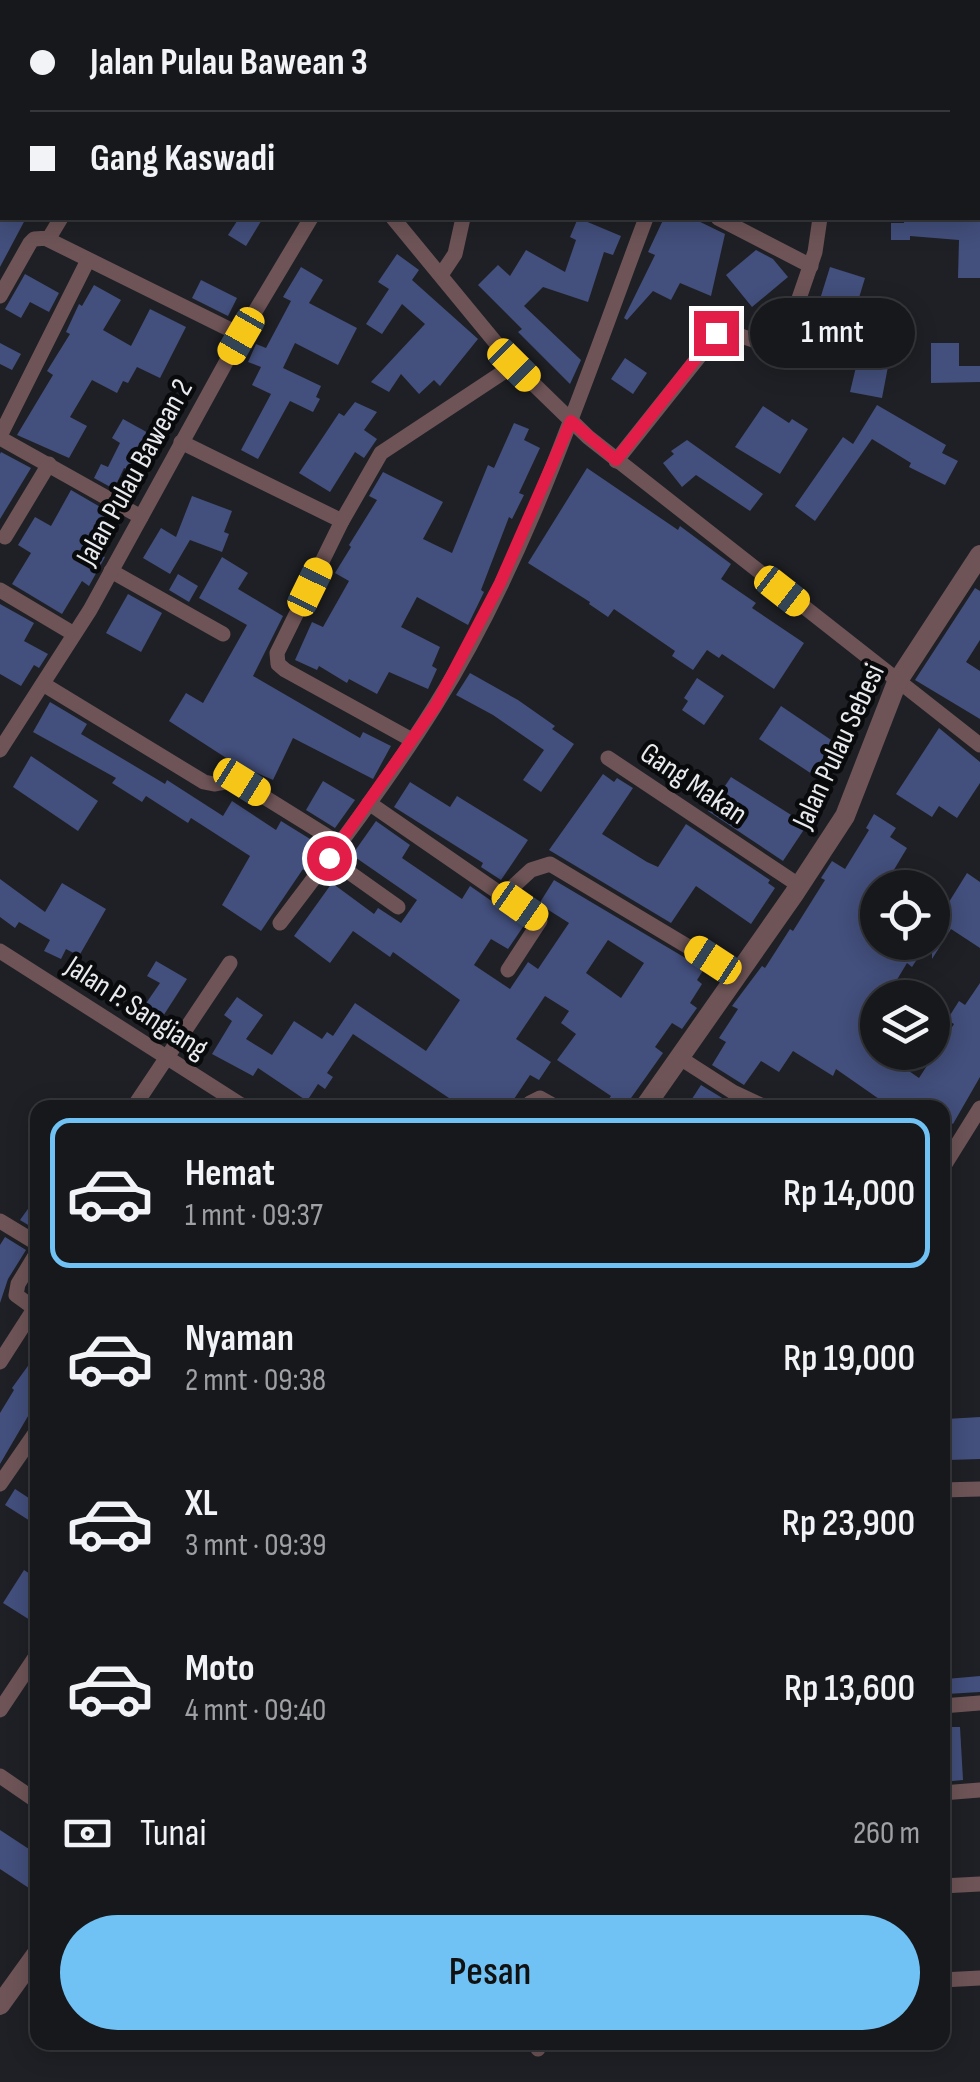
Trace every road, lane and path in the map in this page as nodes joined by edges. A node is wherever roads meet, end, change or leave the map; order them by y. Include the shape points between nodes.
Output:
1 (532, 0) edge
2 (578, 0) edge
3 (60, 220) edge
4 (311, 220) edge
5 (394, 220) edge
6 (463, 220) edge
7 (645, 220) edge
8 (725, 220) edge
9 (820, 220) edge
10 (47, 239) junction
11 (87, 262) junction
12 (810, 266) junction
13 (441, 275) junction
14 (0, 296) edge
15 (241, 336) junction
16 (514, 365) junction
17 (571, 421) junction
18 (0, 437) edge
19 (182, 442) junction
20 (616, 460) junction
21 (49, 464) junction
22 (141, 516) junction
23 (342, 521) junction
24 (5, 537) dead end
25 (980, 554) edge
26 (111, 571) junction
27 (0, 590) edge
28 (74, 634) junction
29 (223, 634) dead end
30 (897, 682) junction
31 (43, 684) junction
32 (412, 740) junction
33 (980, 745) edge
34 (0, 749) edge
35 (608, 758) dead end
36 (369, 803) junction
37 (340, 844) junction
38 (329, 858) junction
39 (800, 886) junction
40 (504, 895) junction
41 (398, 907) dead end
42 (280, 922) dead end
43 (0, 951) edge
44 (230, 962) dead end
45 (508, 970) dead end
46 (737, 976) junction
47 (680, 1058) junction
48 (166, 1059) junction
49 (138, 1100) edge
50 (233, 1100) edge
51 (650, 1100) edge
52 (750, 1100) edge
53 (980, 1108) edge
54 (950, 1157) edge
55 (0, 1221) edge
56 (30, 1239) edge
57 (30, 1265) edge
58 (30, 1306) edge
59 (30, 1319) edge
60 (0, 1362) edge
61 (30, 1441) edge
62 (0, 1484) edge
63 (980, 1489) edge
64 (950, 1490) edge
65 (30, 1664) edge
66 (980, 1703) edge
67 (950, 1705) edge
68 (0, 1710) edge
69 (0, 1776) edge
70 (980, 1790) edge
71 (950, 1792) edge
72 (30, 1797) edge
73 (980, 1884) edge
74 (950, 1886) edge
75 (30, 1963) edge
76 (980, 1978) edge
77 (950, 1980) edge
78 (0, 2005) edge

1 - 2 street
3 - 10 street
4 - 15 street, Jalan Pulau Bawean 2
5 - 13 street
6 - 13 street via 455,254
7 - 17 street
8 - 12 street
9 - 12 street
10 - 11 street
10 - 14 street via 30,243
11 - 15 street
11 - 18 street
12 - 20 street via 784,345 721,328
13 - 16 street
15 - 19 street, Jalan Pulau Bawean 2
16 - 17 street
16 - 23 street via 380,454
17 - 20 street
17 - 32 street via 500,583
18 - 21 street
19 - 22 street, Jalan Pulau Bawean 2
19 - 23 street
20 - 30 street
21 - 22 street
21 - 24 street
22 - 26 street, Jalan Pulau Bawean 2
23 - 32 street via 277,660
25 - 30 street, Jalan Pulau Sebesi
26 - 28 street, Jalan Pulau Bawean 2
26 - 29 street
27 - 28 street
28 - 31 street, Jalan Pulau Bawean 2
30 - 33 street
30 - 39 street, Jalan Pulau Sebesi via 854,797
31 - 34 street, Jalan Pulau Bawean 2
31 - 37 street via 204,782 236,780
32 - 36 street
35 - 39 street, Gang Makan
36 - 37 street
36 - 40 street
37 - 38 street
38 - 41 street
38 - 42 street
39 - 46 street, Jalan Pulau Sebesi
40 - 45 street via 540,920
40 - 46 street via 531,870 550,864
43 - 48 street, Jalan P. Sangiang
44 - 48 street
46 - 47 street, Jalan Pulau Sebesi
47 - 51 street, Jalan Pulau Sebesi
47 - 52 street
48 - 49 street
48 - 50 street, Jalan P. Sangiang
53 - 54 street
55 - 56 street
57 - 58 street via 16,1295
59 - 60 street
61 - 62 street
63 - 64 street
65 - 68 street
66 - 67 street
69 - 72 street
70 - 71 street
73 - 74 street
75 - 78 street
76 - 77 street

